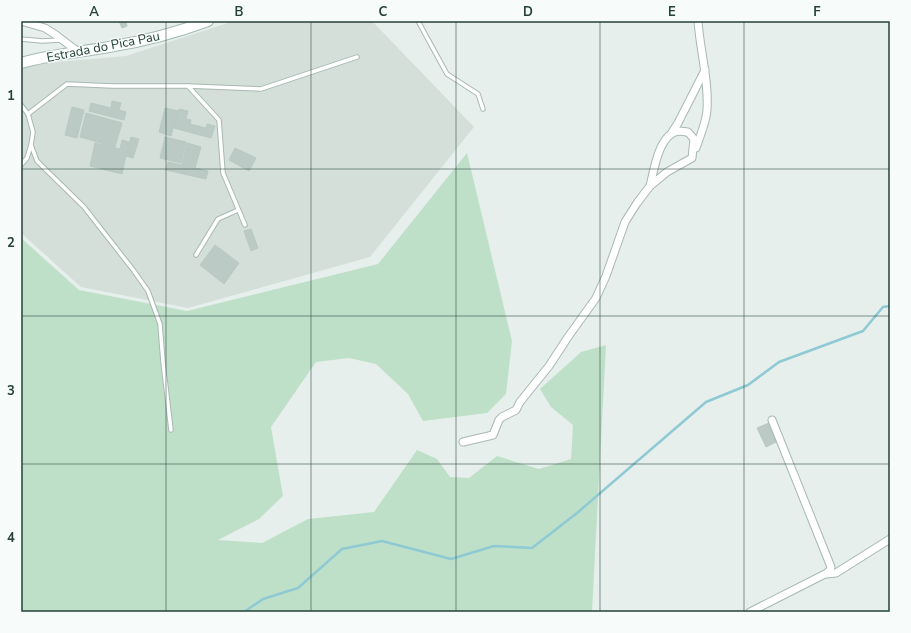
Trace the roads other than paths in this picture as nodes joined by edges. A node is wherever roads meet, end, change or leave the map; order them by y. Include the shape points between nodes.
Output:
1 (21, 21) edge
2 (208, 21) edge
3 (418, 21) edge
4 (698, 21) edge
5 (21, 39) edge
6 (62, 40) junction
7 (77, 52) junction
8 (357, 57) dead end
9 (21, 63) edge
10 (705, 70) junction
11 (188, 86) junction
12 (21, 105) edge
13 (483, 109) dead end
14 (28, 114) junction
15 (671, 135) junction
16 (32, 145) junction
17 (692, 158) junction
18 (21, 165) edge
19 (650, 186) junction
20 (238, 210) junction
21 (246, 226) dead end
22 (196, 255) dead end
23 (772, 420) dead end
24 (171, 430) dead end
25 (463, 442) dead end
26 (890, 539) edge
27 (824, 574) junction
28 (750, 612) edge

1 - 6 street via 44,28
2 - 7 main road, Estrada do Pica Pau via 161,35
3 - 13 lane via 446,74 478,94
4 - 10 street
5 - 6 lane
6 - 7 street
7 - 9 main road, Estrada do Pica Pau
8 - 11 lane via 261,90
10 - 15 street
10 - 17 street via 707,111
11 - 14 lane via 67,84
11 - 20 lane via 219,120 223,173
12 - 14 lane
14 - 16 lane
15 - 17 street via 678,131 688,132 694,139
15 - 19 street via 666,137 660,148
16 - 18 lane
16 - 24 lane via 37,161 84,207 148,291 160,324
17 - 19 street via 667,172
19 - 25 street via 625,222 596,298 549,366 516,410 499,420 493,435
20 - 21 lane
20 - 22 lane via 218,219
23 - 27 street via 831,564 830,570
26 - 27 street via 836,573
27 - 28 street

